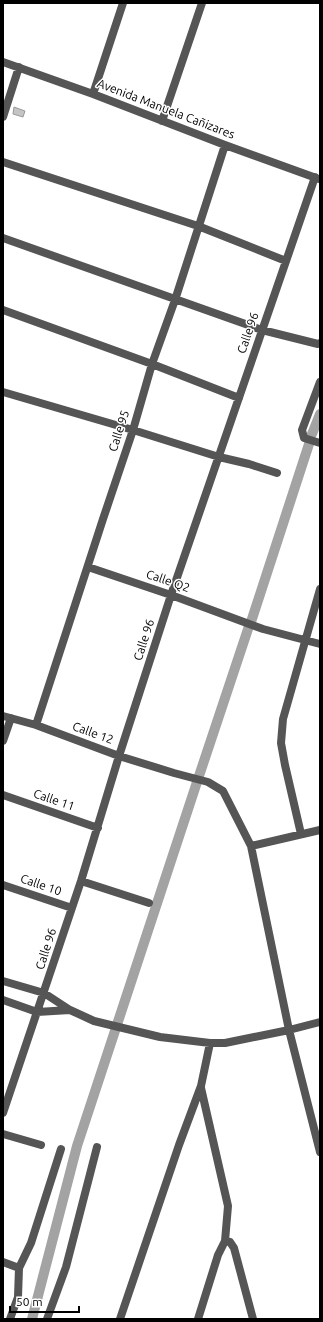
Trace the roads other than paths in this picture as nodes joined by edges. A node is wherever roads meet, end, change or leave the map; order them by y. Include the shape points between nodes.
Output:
1 (123, 3) edge
2 (202, 3) edge
3 (3, 62) edge
4 (19, 67) junction
5 (7, 91) edge
6 (93, 94) junction
7 (3, 117) edge
8 (162, 121) junction
9 (225, 145) junction
10 (3, 162) edge
11 (318, 178) edge
12 (198, 226) junction
13 (3, 238) edge
14 (286, 261) junction
15 (175, 300) junction
16 (3, 310) edge
17 (262, 330) junction
18 (320, 343) edge
19 (152, 364) junction
20 (320, 382) edge
21 (3, 393) edge
22 (239, 398) junction
23 (133, 430) junction
24 (320, 443) edge
25 (219, 457) junction
26 (277, 473) dead end
27 (88, 567) junction
28 (320, 589) edge
29 (171, 595) junction
30 (306, 640) junction
31 (320, 644) edge
32 (7, 717) edge
33 (36, 725) junction
34 (3, 741) edge
35 (119, 756) junction
36 (3, 795) edge
37 (98, 828) junction
38 (320, 830) edge
39 (301, 834) junction
40 (251, 846) junction
41 (81, 881) junction
42 (3, 885) edge
43 (148, 902) dead end
44 (72, 908) junction
45 (3, 981) edge
46 (44, 993) junction
47 (3, 1000) edge
48 (70, 1010) junction
49 (38, 1012) junction
50 (320, 1022) edge
51 (290, 1030) junction
52 (210, 1043) junction
53 (201, 1088) junction
54 (6, 1094) edge
55 (3, 1113) edge
56 (3, 1134) edge
57 (41, 1145) dead end
58 (97, 1147) dead end
59 (61, 1149) dead end
60 (320, 1152) edge
61 (225, 1241) junction
62 (3, 1262) edge
63 (19, 1268) junction
64 (10, 1319) edge
65 (47, 1319) edge
66 (120, 1319) edge
67 (198, 1319) edge
68 (253, 1319) edge

1 - 6 street
2 - 8 street
3 - 4 street, Avenida Manuela Cañizares
4 - 5 street
4 - 6 street, Avenida Manuela Cañizares
5 - 7 street
6 - 8 street, Avenida Manuela Cañizares
8 - 9 street, Avenida Manuela Cañizares
9 - 11 street, Avenida Manuela Cañizares
9 - 12 street, Calle 95
10 - 12 street
11 - 14 street, Calle 96
12 - 14 street
12 - 15 street, Calle 95
13 - 15 street
14 - 17 street, Calle 96
15 - 17 street
15 - 19 street, Calle 95
16 - 19 street
17 - 18 street
17 - 22 street, Calle 96
19 - 22 street
19 - 23 street, Calle 95
20 - 24 street via 302,430 304,438
21 - 23 street
22 - 25 street, Calle 96
23 - 25 street
23 - 27 street, Calle 95
25 - 26 street
25 - 29 street, Calle 96
27 - 29 street, Calle Q2
27 - 33 street, Calle 95
28 - 30 street
29 - 30 street, Calle Q2 via 263,630
29 - 35 street, Calle 96
30 - 31 street, Calle Q2
30 - 39 street via 283,719 281,743
32 - 33 street, Calle 12
32 - 34 street
33 - 35 street, Calle 12
35 - 37 street, Calle 96
35 - 40 street, Calle 12 via 208,782 223,791
36 - 37 street, Calle 11
37 - 41 street, Calle 96
38 - 39 street
39 - 40 street
40 - 51 street, Calle 12
41 - 43 street
41 - 44 street, Calle 96
42 - 44 street, Calle 10
44 - 46 street, Calle 96
45 - 46 street
46 - 48 street
46 - 49 street, Calle 96
47 - 49 street
48 - 49 street
48 - 52 street via 94,1021 134,1032
49 - 54 street, Calle 96
50 - 51 street
51 - 52 street via 225,1043
51 - 60 street, Calle 12
52 - 53 street
53 - 61 street via 228,1206
53 - 66 street via 178,1145
54 - 55 street, Calle 96
56 - 57 street
58 - 65 street via 66,1268
59 - 63 street via 31,1243
61 - 67 street via 218,1255
61 - 68 street via 230,1242 234,1248
62 - 63 street
63 - 64 street via 18,1297

